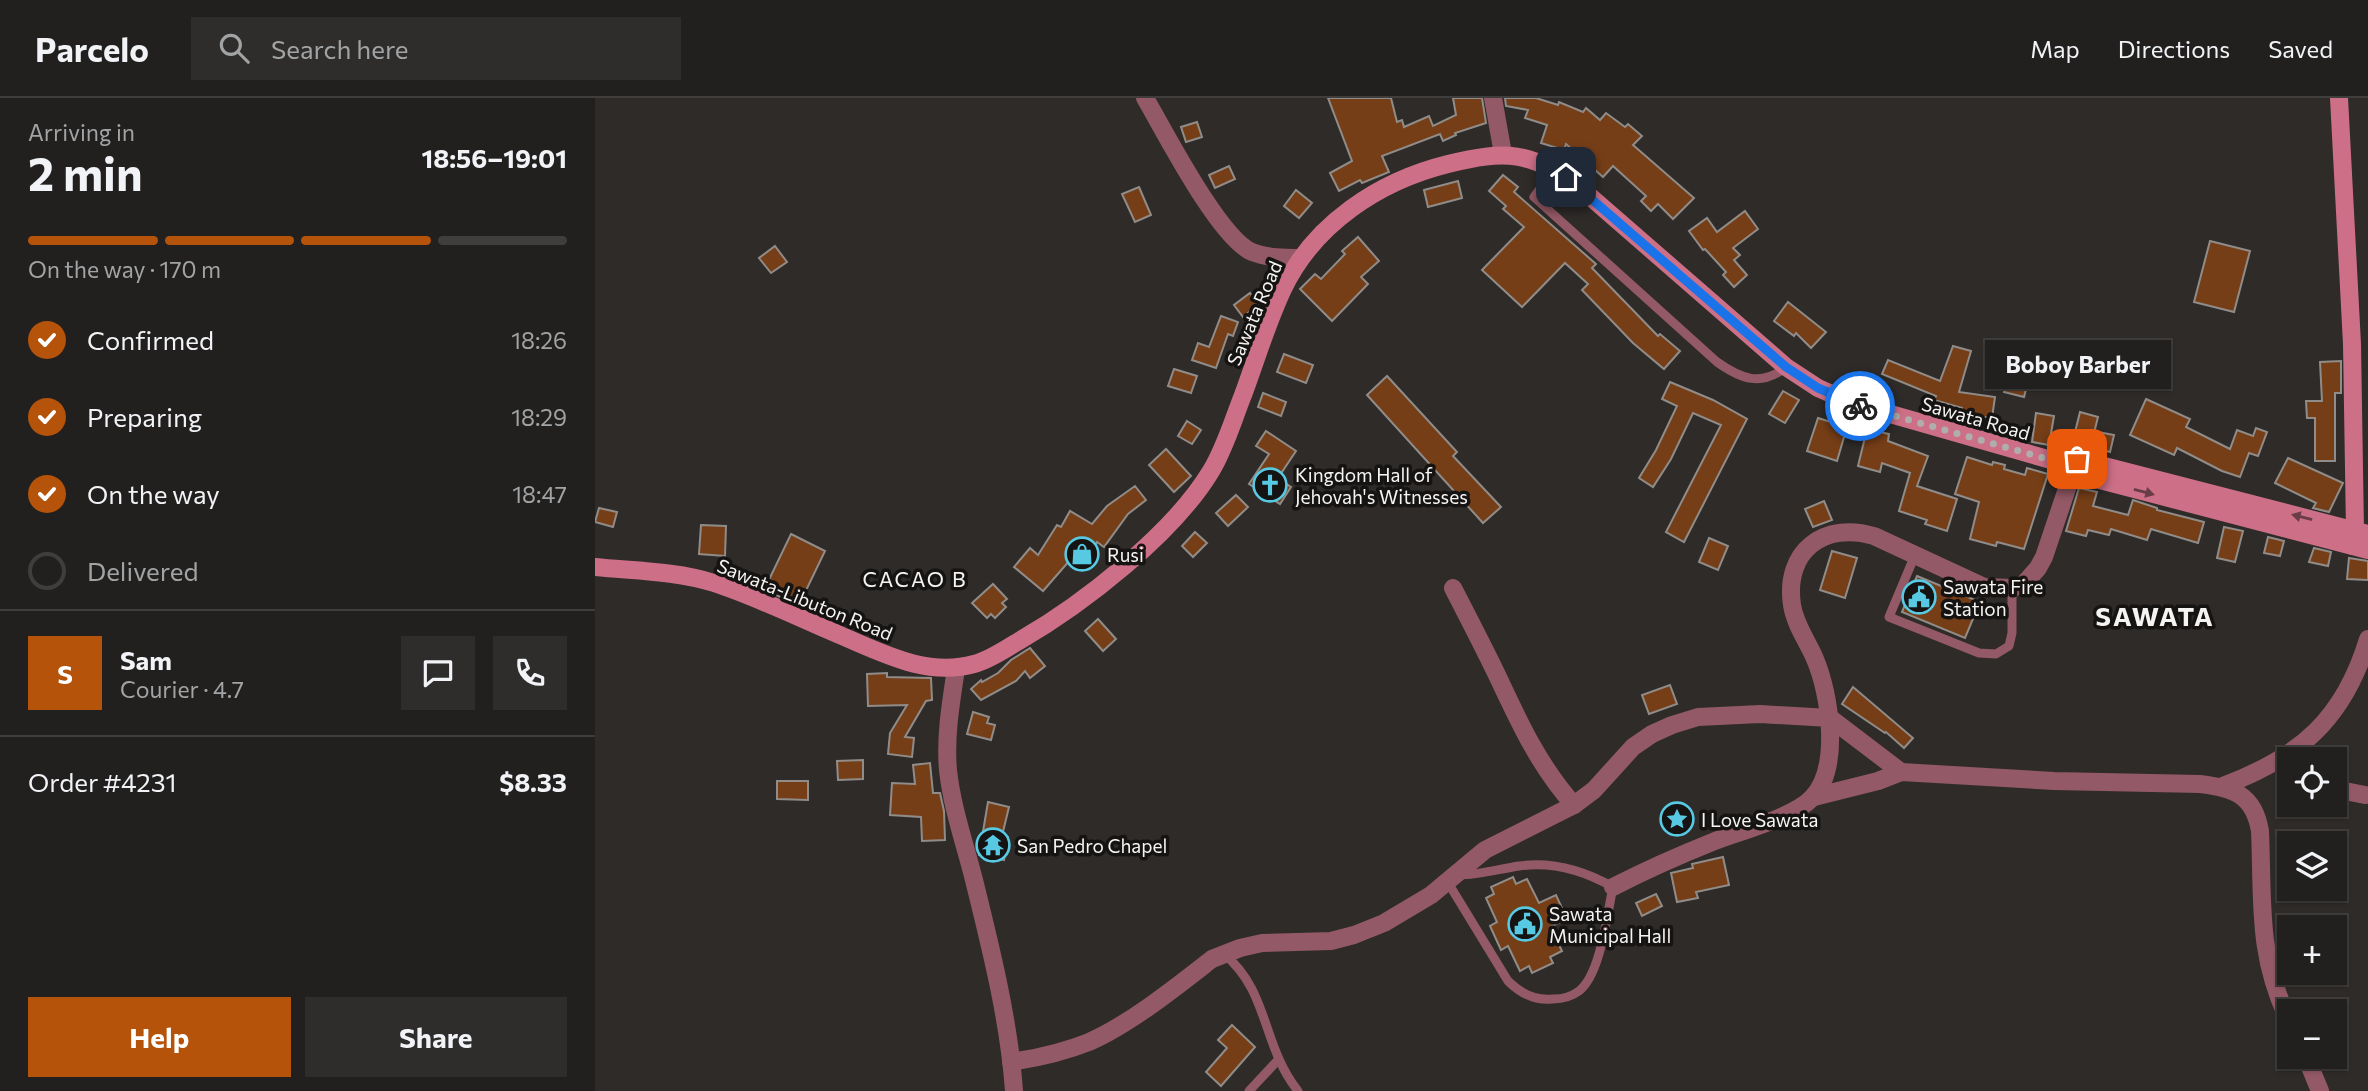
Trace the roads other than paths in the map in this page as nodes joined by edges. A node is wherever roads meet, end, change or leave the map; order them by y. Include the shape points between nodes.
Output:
1 (1145, 98) edge
2 (1493, 98) edge
3 (2339, 98) edge
4 (1503, 154) junction
5 (1555, 169) junction
6 (1301, 258) junction
7 (1786, 367) junction
8 (2075, 466) junction
9 (2361, 540) edge
10 (1915, 555) junction
11 (595, 567) edge
12 (1453, 588) dead end
13 (2012, 588) junction
14 (2368, 639) edge
15 (956, 668) junction
16 (1830, 718) junction
17 (2300, 747) edge
18 (2277, 764) edge
19 (1901, 772) junction
20 (2223, 786) junction
21 (2347, 791) edge
22 (2365, 795) dead end
23 (1814, 797) junction
24 (1574, 804) junction
25 (1450, 878) junction
26 (1613, 887) junction
27 (1224, 954) junction
28 (2278, 999) edge
29 (1278, 1060) junction
30 (1010, 1062) junction
31 (2311, 1069) edge
32 (1014, 1091) edge
33 (1249, 1091) edge
34 (1298, 1091) edge
35 (2321, 1091) edge

1 - 6 street via 1204,198 1236,242 1252,252
2 - 4 street
3 - 9 main road
4 - 5 main road, Sawata Road via 1531,158
4 - 6 main road, Sawata Road via 1443,165 1373,194 1342,214
5 - 7 main road, Sawata Road
5 - 7 lane via 1534,197 1717,362 1734,374 1751,378 1765,379
6 - 15 main road, Sawata Road via 1283,290 1222,448 1195,496 1077,602 999,653
7 - 8 main road, Sawata Road via 1852,403
8 - 9 main road, Sawata Road
8 - 13 street via 2039,568 2024,584
10 - 13 street via 1984,587
10 - 13 lane via 1889,617 1979,653 1996,653 2008,646
10 - 16 street via 1874,536 1846,531 1818,538 1800,558 1791,589 1792,606 1824,680
11 - 15 main road, Sawata-Libuton Road via 712,583 891,657 928,667
12 - 24 street via 1528,740
14 - 17 street via 2342,699
15 - 30 street via 948,728 949,773 986,929
16 - 19 street
16 - 23 street via 1826,768
16 - 24 street via 1760,713 1698,717 1672,725 1633,747 1594,790
18 - 20 street
19 - 20 street
19 - 23 street
20 - 28 street via 2245,798 2258,819 2264,944
21 - 22 street
23 - 26 street via 1789,813 1675,857
24 - 25 street via 1494,845
25 - 26 lane via 1552,865 1575,869
25 - 26 lane via 1508,981 1533,998 1550,1000 1566,998 1589,978
25 - 27 street via 1409,910 1354,935 1262,943
27 - 29 lane via 1249,981
27 - 30 street via 1091,1041
29 - 33 lane
29 - 34 lane
30 - 32 street
31 - 35 street

